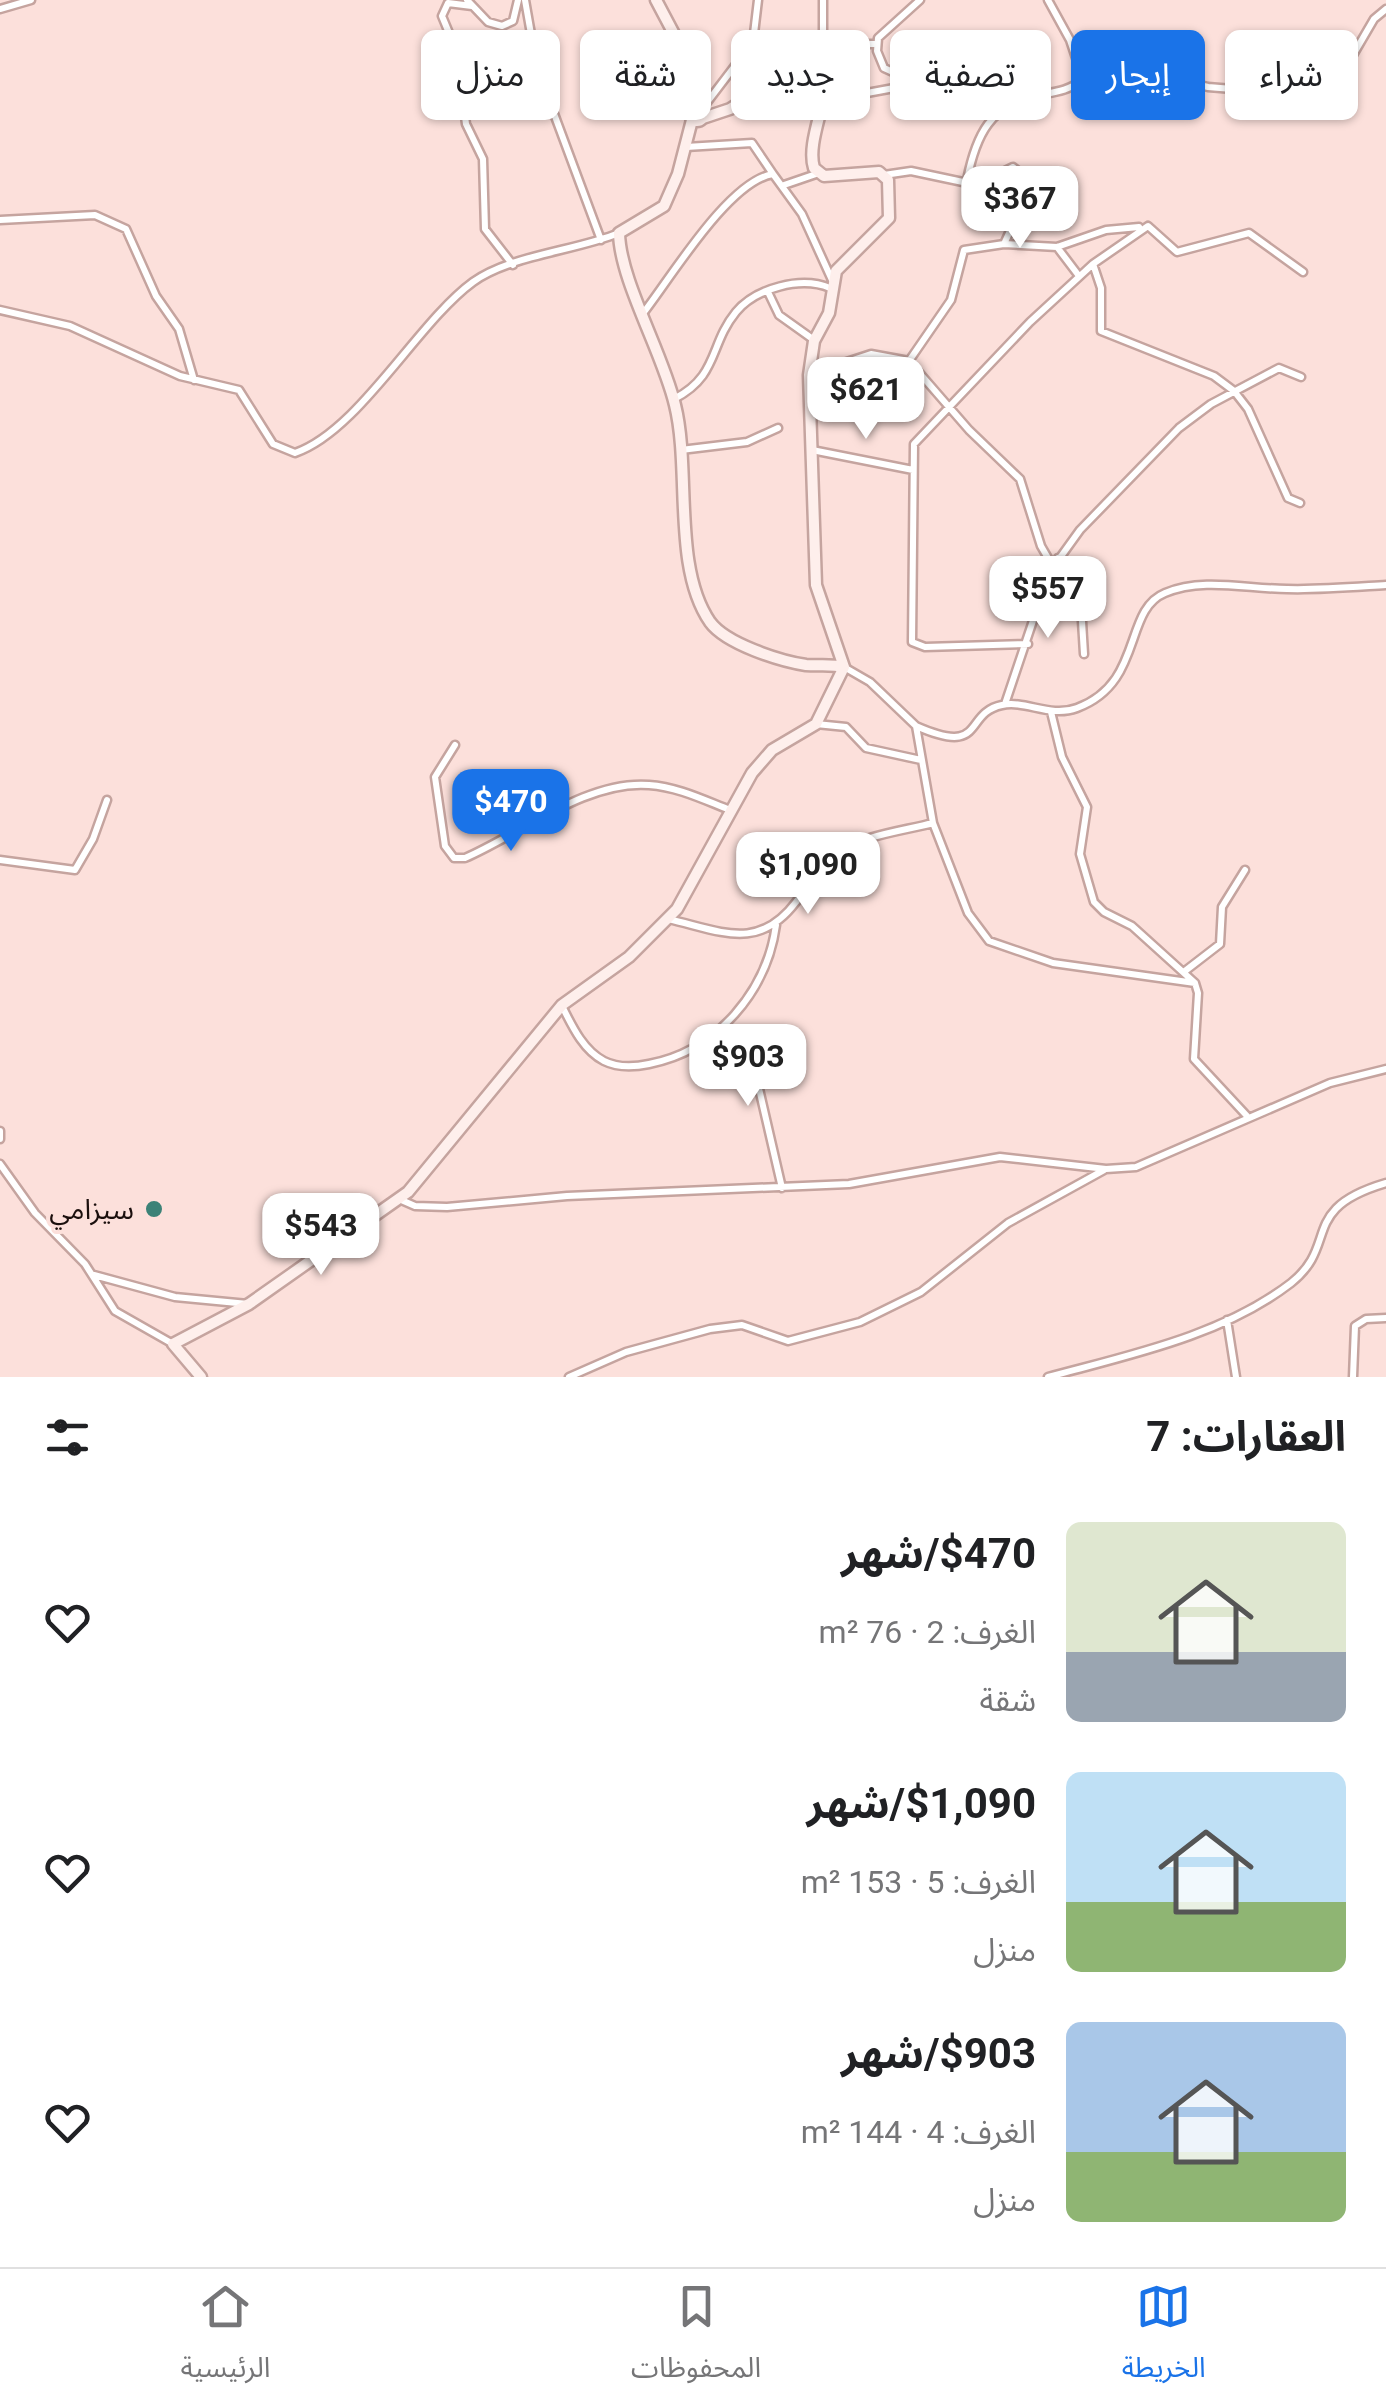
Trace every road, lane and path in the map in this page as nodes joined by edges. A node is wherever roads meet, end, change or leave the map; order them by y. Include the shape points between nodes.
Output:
1 (31, 0) edge
2 (522, 0) edge
3 (656, 0) edge
4 (758, 0) edge
5 (822, 0) edge
6 (920, 0) edge
7 (1048, 0) edge
8 (470, 3) edge
9 (0, 9) edge
10 (1386, 9) edge
11 (669, 30) edge
12 (823, 30) edge
13 (1071, 43) edge
14 (870, 44) edge
15 (876, 44) junction
16 (890, 71) edge
17 (1071, 86) edge
18 (1205, 86) edge
19 (711, 95) edge
20 (695, 120) edge
21 (817, 120) edge
22 (686, 147) junction
23 (773, 174) junction
24 (819, 174) junction
25 (884, 175) junction
26 (967, 180) junction
27 (784, 185) junction
28 (0, 220) edge
29 (1143, 227) junction
30 (620, 232) junction
31 (601, 240) junction
32 (1004, 244) junction
33 (1057, 247) junction
34 (513, 264) junction
35 (1093, 264) junction
36 (1303, 272) dead end
37 (1078, 276) junction
38 (831, 284) junction
39 (768, 292) junction
40 (0, 310) edge
41 (644, 312) junction
42 (814, 341) junction
43 (909, 361) junction
44 (809, 375) junction
45 (1301, 377) dead end
46 (194, 380) junction
47 (1234, 391) junction
48 (674, 399) junction
49 (950, 410) junction
50 (778, 428) dead end
51 (682, 450) junction
52 (812, 450) junction
53 (913, 470) junction
54 (1300, 503) dead end
55 (1055, 562) junction
56 (1386, 585) edge
57 (1028, 644) junction
58 (1084, 654) dead end
59 (844, 668) junction
60 (1005, 704) junction
61 (1050, 712) junction
62 (816, 724) junction
63 (916, 726) junction
64 (454, 745) dead end
65 (921, 760) junction
66 (107, 800) dead end
67 (730, 810) junction
68 (933, 823) junction
69 (0, 860) edge
70 (1245, 870) dead end
71 (668, 919) junction
72 (776, 924) junction
73 (1185, 970) junction
74 (1194, 983) junction
75 (562, 1005) junction
76 (700, 1045) junction
77 (1386, 1069) edge
78 (1247, 1116) junction
79 (0, 1130) edge
80 (0, 1140) edge
81 (0, 1164) edge
82 (1106, 1169) junction
83 (1386, 1183) edge
84 (782, 1188) junction
85 (399, 1199) junction
86 (92, 1274) junction
87 (250, 1304) junction
88 (1386, 1318) edge
89 (1227, 1320) junction
90 (173, 1344) junction
91 (202, 1377) edge
92 (569, 1377) edge
93 (1048, 1377) edge
94 (1236, 1377) edge
95 (1353, 1377) edge

1 - 9 street
2 - 8 street via 505,26 488,22
2 - 31 street via 537,68
3 - 11 street
4 - 19 street via 753,42
5 - 12 street
6 - 15 street
7 - 13 street
8 - 34 street via 448,3 442,16 456,50 466,124 483,159 486,230
10 - 18 street via 1368,28 1356,58 1304,112 1268,92
14 - 15 street
15 - 16 street
17 - 26 street via 1016,102 987,120
20 - 22 street
21 - 24 street via 811,142
22 - 23 street via 752,143
22 - 30 street via 664,206
23 - 27 street
23 - 41 street via 740,190
24 - 25 street
24 - 27 street
25 - 26 street via 911,171
25 - 38 street via 889,218 844,259
26 - 32 street via 983,184 1008,167 1026,175 1024,198
27 - 38 street
28 - 46 street via 94,215 126,229 149,284 179,330
29 - 33 street via 1106,230
29 - 35 street
29 - 36 street via 1154,228 1178,252 1248,232
30 - 31 street
30 - 41 street
31 - 34 street
32 - 33 street
32 - 43 street via 964,250 950,300
33 - 37 street
34 - 46 street via 464,289 369,394 302,451 278,450 242,392
35 - 37 street
35 - 47 street via 1104,334 1205,372
37 - 49 street
38 - 39 street via 802,282
38 - 42 street via 829,313
39 - 42 street via 779,315
39 - 48 street via 738,310 703,379
40 - 46 street via 70,326
41 - 48 street
42 - 44 street
43 - 44 street via 864,355
43 - 49 street
44 - 52 street
45 - 47 street via 1278,368
47 - 54 street via 1288,498
47 - 55 street via 1162,443
48 - 51 street
49 - 53 street via 916,438
49 - 55 street via 1020,479 1041,546
50 - 51 street via 747,442
51 - 59 street via 690,563 712,624 786,659
52 - 53 street
52 - 59 street via 816,585
53 - 57 street via 912,642 925,648
55 - 57 street
55 - 58 street via 1081,604
56 - 61 street via 1200,585 1164,593 1148,606 1116,681 1080,707
57 - 60 street
59 - 62 street
59 - 63 street via 870,682
60 - 61 street
60 - 63 street via 961,736
61 - 73 street via 1062,757 1087,807 1080,854 1094,902
62 - 65 street via 846,727 866,748
62 - 67 street via 765,756
63 - 65 street
64 - 67 street via 434,777 445,846 454,858 626,786 674,789
65 - 68 street
66 - 69 street via 75,870
67 - 71 street
68 - 72 street via 841,851
68 - 74 street via 971,918 995,946 1054,963
70 - 73 street via 1222,906 1220,944
71 - 72 street via 742,935
71 - 75 street
72 - 76 street via 758,984
73 - 74 street
74 - 78 street via 1194,1060
75 - 76 street via 581,1041 606,1062 662,1062
75 - 85 street
76 - 84 street via 734,1042 751,1054
77 - 78 street
78 - 82 street via 1154,1162
79 - 80 street
81 - 86 street via 20,1196
82 - 84 street via 1000,1158 883,1180
82 - 92 street via 1008,1223 930,1286 860,1322 788,1341 742,1326 710,1329 626,1352
83 - 89 street via 1338,1202 1296,1279
84 - 85 street via 447,1206
85 - 87 street
86 - 87 street via 175,1297
86 - 90 street via 115,1311
87 - 90 street
88 - 95 street via 1356,1326
89 - 93 street
89 - 94 street
90 - 91 street

